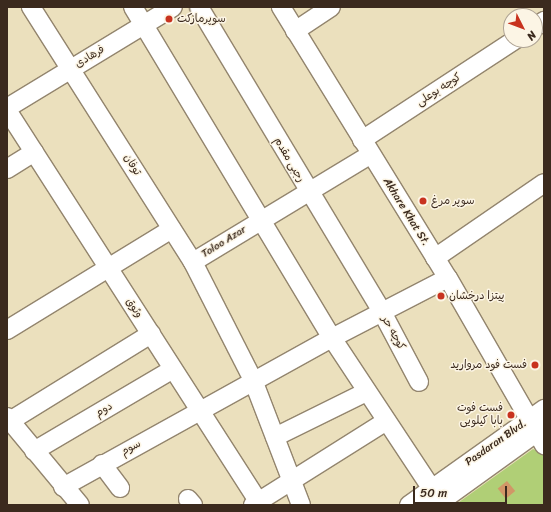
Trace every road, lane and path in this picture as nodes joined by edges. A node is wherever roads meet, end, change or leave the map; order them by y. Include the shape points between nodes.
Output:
1 (31, 7) edge
2 (133, 7) edge
3 (173, 7) edge
4 (199, 7) edge
5 (281, 7) edge
6 (321, 10) edge
7 (145, 24) junction
8 (295, 31) junction
9 (504, 48) edge
10 (72, 69) junction
11 (7, 109) edge
12 (366, 148) junction
13 (34, 152) junction
14 (7, 169) edge
15 (544, 183) edge
16 (307, 191) junction
17 (261, 219) junction
18 (172, 229) junction
19 (435, 258) junction
20 (193, 262) junction
21 (107, 266) junction
22 (448, 278) junction
23 (382, 312) junction
24 (7, 330) edge
25 (151, 334) junction
26 (332, 338) junction
27 (173, 368) junction
28 (253, 380) junction
29 (419, 382) dead end
30 (366, 392) junction
31 (200, 409) junction
32 (9, 419) edge
33 (385, 422) junction
34 (540, 427) edge
35 (275, 437) junction
36 (34, 451) junction
37 (102, 464) junction
38 (292, 481) junction
39 (63, 487) junction
40 (120, 488) dead end
41 (434, 497) edge
42 (257, 504) edge
43 (80, 505) edge
44 (301, 505) edge
45 (409, 505) edge

1 - 10 street, توفان
2 - 7 street
3 - 7 street, فرهادی
4 - 16 street, رجبی مقدم
5 - 8 street, Akhare Khat St.
6 - 8 street
7 - 10 street, فرهادی
7 - 17 street
8 - 12 street, Akhare Khat St.
9 - 12 street, کوچه بوعلی
10 - 11 street, فرهادی
10 - 18 street, توفان
11 - 13 street, وثوق
12 - 16 street, Toloo Azar
12 - 19 street, Akhare Khat St.
13 - 14 street
13 - 21 street, وثوق
15 - 19 street
16 - 17 street, Toloo Azar
16 - 23 street, رجبی مقدم
17 - 20 street, Toloo Azar
17 - 26 street
18 - 20 street, توفان
18 - 21 street
19 - 22 street, Akhare Khat St.
20 - 28 street, Toloo Azar
21 - 24 street
21 - 25 street, وثوق
22 - 23 street
22 - 34 street, Akhare Khat St.
23 - 26 street, کوچه حر
23 - 29 street, کوچه حر
25 - 27 street, وثوق
25 - 32 street
26 - 28 street, کوچه حر
26 - 30 street
27 - 31 street, وثوق
27 - 36 street, دوم
28 - 31 street, سوم
28 - 35 street, Toloo Azar
30 - 33 street
30 - 35 street
31 - 37 street, سوم
31 - 42 street, وثوق
32 - 36 street
33 - 38 street
33 - 41 street
34 - 41 street, Pasdaran Blvd.
35 - 38 street, Toloo Azar
36 - 39 street
37 - 39 street, سوم
37 - 40 street
38 - 42 street
38 - 44 street, Toloo Azar
39 - 43 street
41 - 45 street, Pasdaran Blvd.

